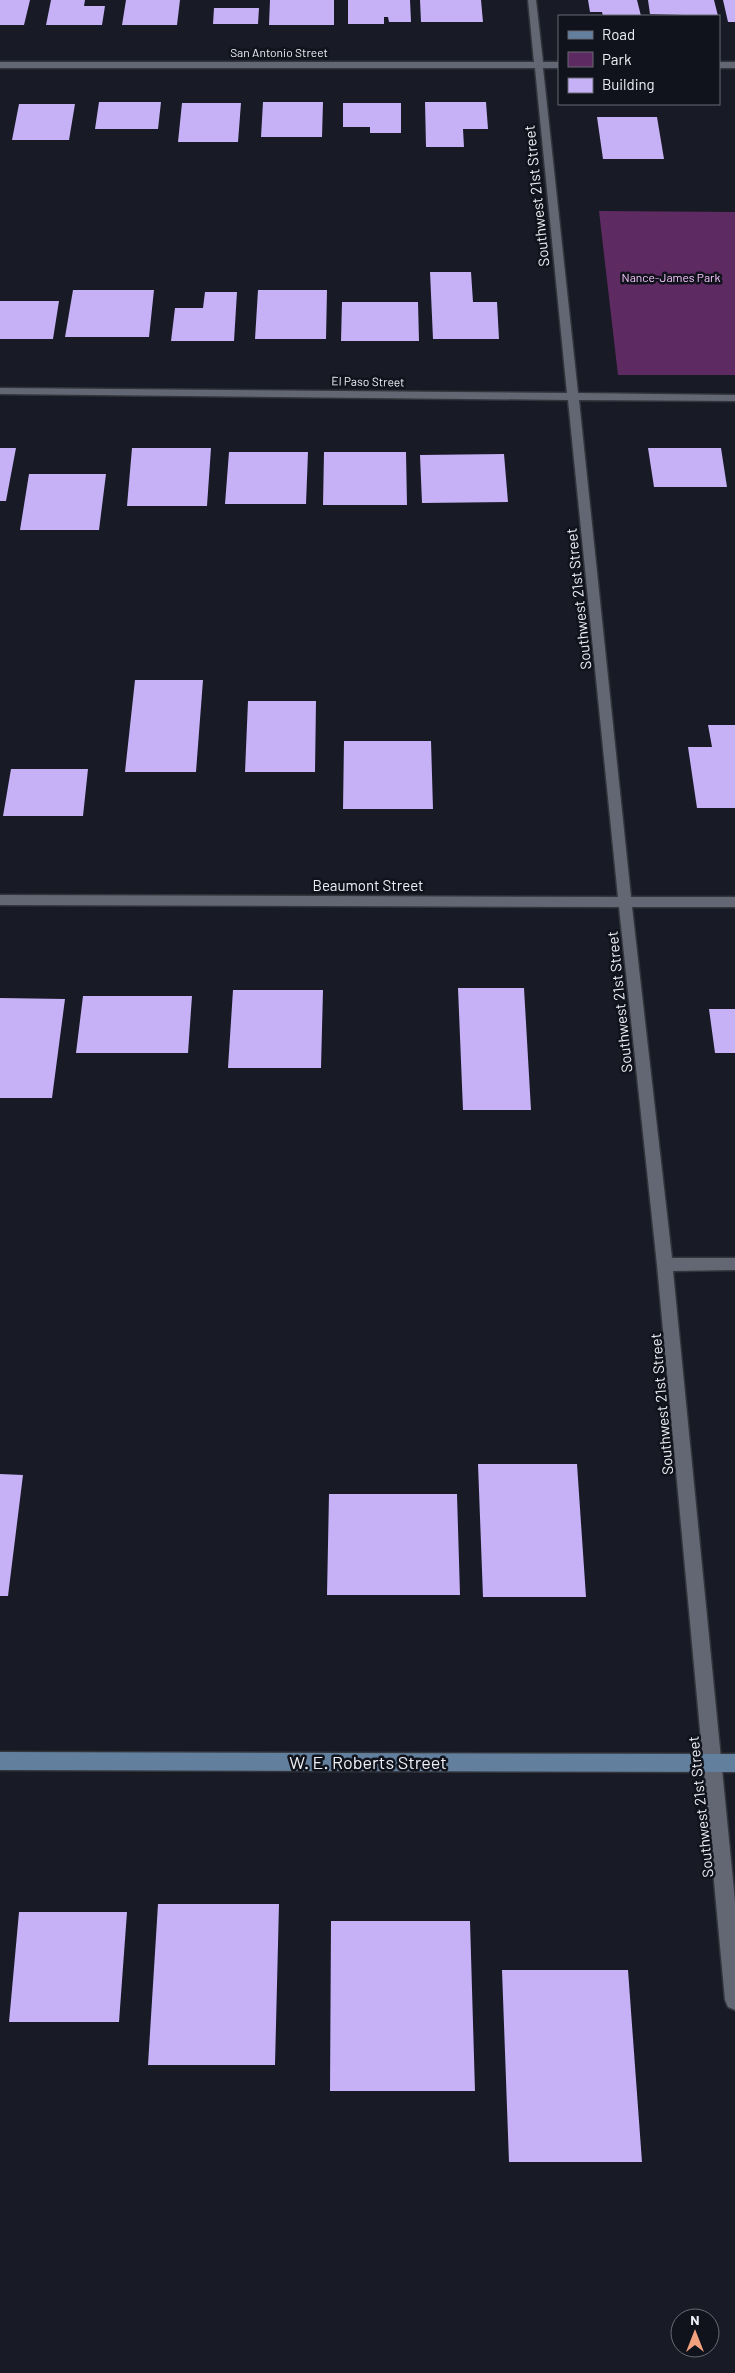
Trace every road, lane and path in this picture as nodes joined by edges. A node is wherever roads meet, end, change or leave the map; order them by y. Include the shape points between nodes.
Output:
1 (532, 0) edge
2 (538, 64) junction
3 (558, 64) edge
4 (0, 65) edge
5 (720, 65) edge
6 (735, 65) edge
7 (0, 391) edge
8 (574, 398) junction
9 (735, 398) edge
10 (0, 900) edge
11 (624, 902) junction
12 (735, 902) edge
13 (735, 1264) edge
14 (665, 1265) junction
15 (0, 1761) edge
16 (712, 1763) junction
17 (735, 1763) edge
18 (735, 2000) edge

1 - 2 street, Southwest 21st Street
2 - 3 street, San Antonio Street
2 - 4 street, San Antonio Street
2 - 8 street, Southwest 21st Street
5 - 6 street
7 - 8 street, El Paso Street
8 - 9 street, El Paso Street
8 - 11 street, Southwest 21st Street
10 - 11 street, Beaumont Street
11 - 12 street, Beaumont Street
11 - 14 street, Southwest 21st Street
13 - 14 street
14 - 16 street, Southwest 21st Street
15 - 16 street, W. E. Roberts Street
16 - 17 street, W. E. Roberts Street
16 - 18 street, Southwest 21st Street

